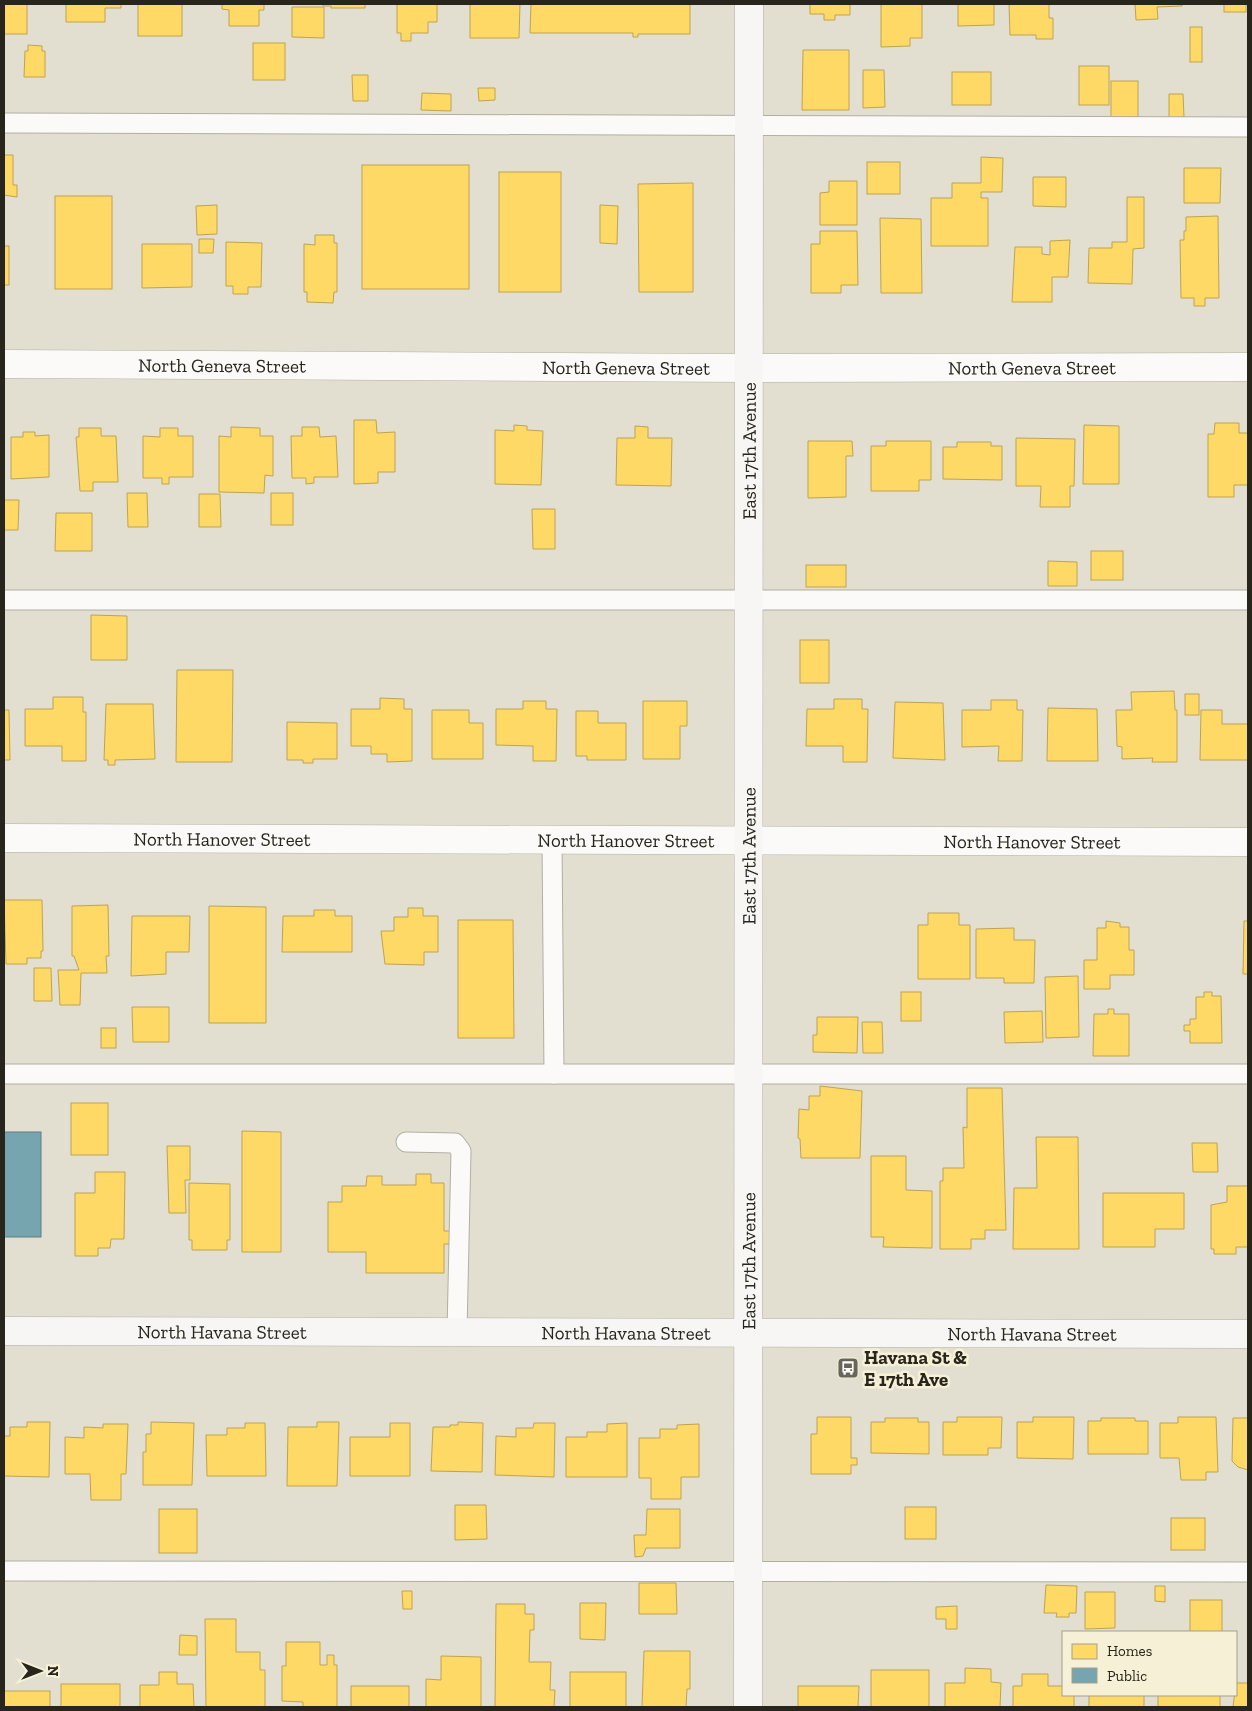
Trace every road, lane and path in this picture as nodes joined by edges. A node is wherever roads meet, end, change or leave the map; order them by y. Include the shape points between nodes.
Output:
1 (749, 4) edge
2 (4, 123) edge
3 (749, 124) junction
4 (1248, 127) edge
5 (4, 364) edge
6 (1248, 367) edge
7 (749, 368) junction
8 (4, 600) edge
9 (1248, 600) edge
10 (749, 601) junction
11 (4, 838) edge
12 (552, 839) junction
13 (749, 839) junction
14 (1248, 842) edge
15 (4, 1074) edge
16 (554, 1074) junction
17 (749, 1074) junction
18 (1248, 1074) edge
19 (406, 1142) dead end
20 (4, 1331) edge
21 (457, 1332) junction
22 (748, 1332) junction
23 (1248, 1334) edge
24 (4, 1571) edge
25 (748, 1571) junction
26 (1248, 1572) edge
27 (748, 1707) edge

1 - 3 street, East 17th Avenue
2 - 3 lane
3 - 4 lane
3 - 7 street, East 17th Avenue
5 - 7 street, North Geneva Street
6 - 7 street, North Geneva Street
7 - 10 street, East 17th Avenue
8 - 10 lane
9 - 10 lane
10 - 13 street, East 17th Avenue
11 - 12 street, North Hanover Street
12 - 13 street, North Hanover Street
12 - 16 lane
13 - 14 street, North Hanover Street
13 - 17 street, East 17th Avenue
15 - 16 lane
16 - 17 lane
17 - 18 lane
17 - 22 street, East 17th Avenue
19 - 21 lane via 455,1144 461,1151
20 - 21 street, North Havana Street
21 - 22 street, North Havana Street
22 - 23 street, North Havana Street
22 - 25 street, East 17th Avenue
24 - 25 lane
25 - 26 lane
25 - 27 street, East 17th Avenue

